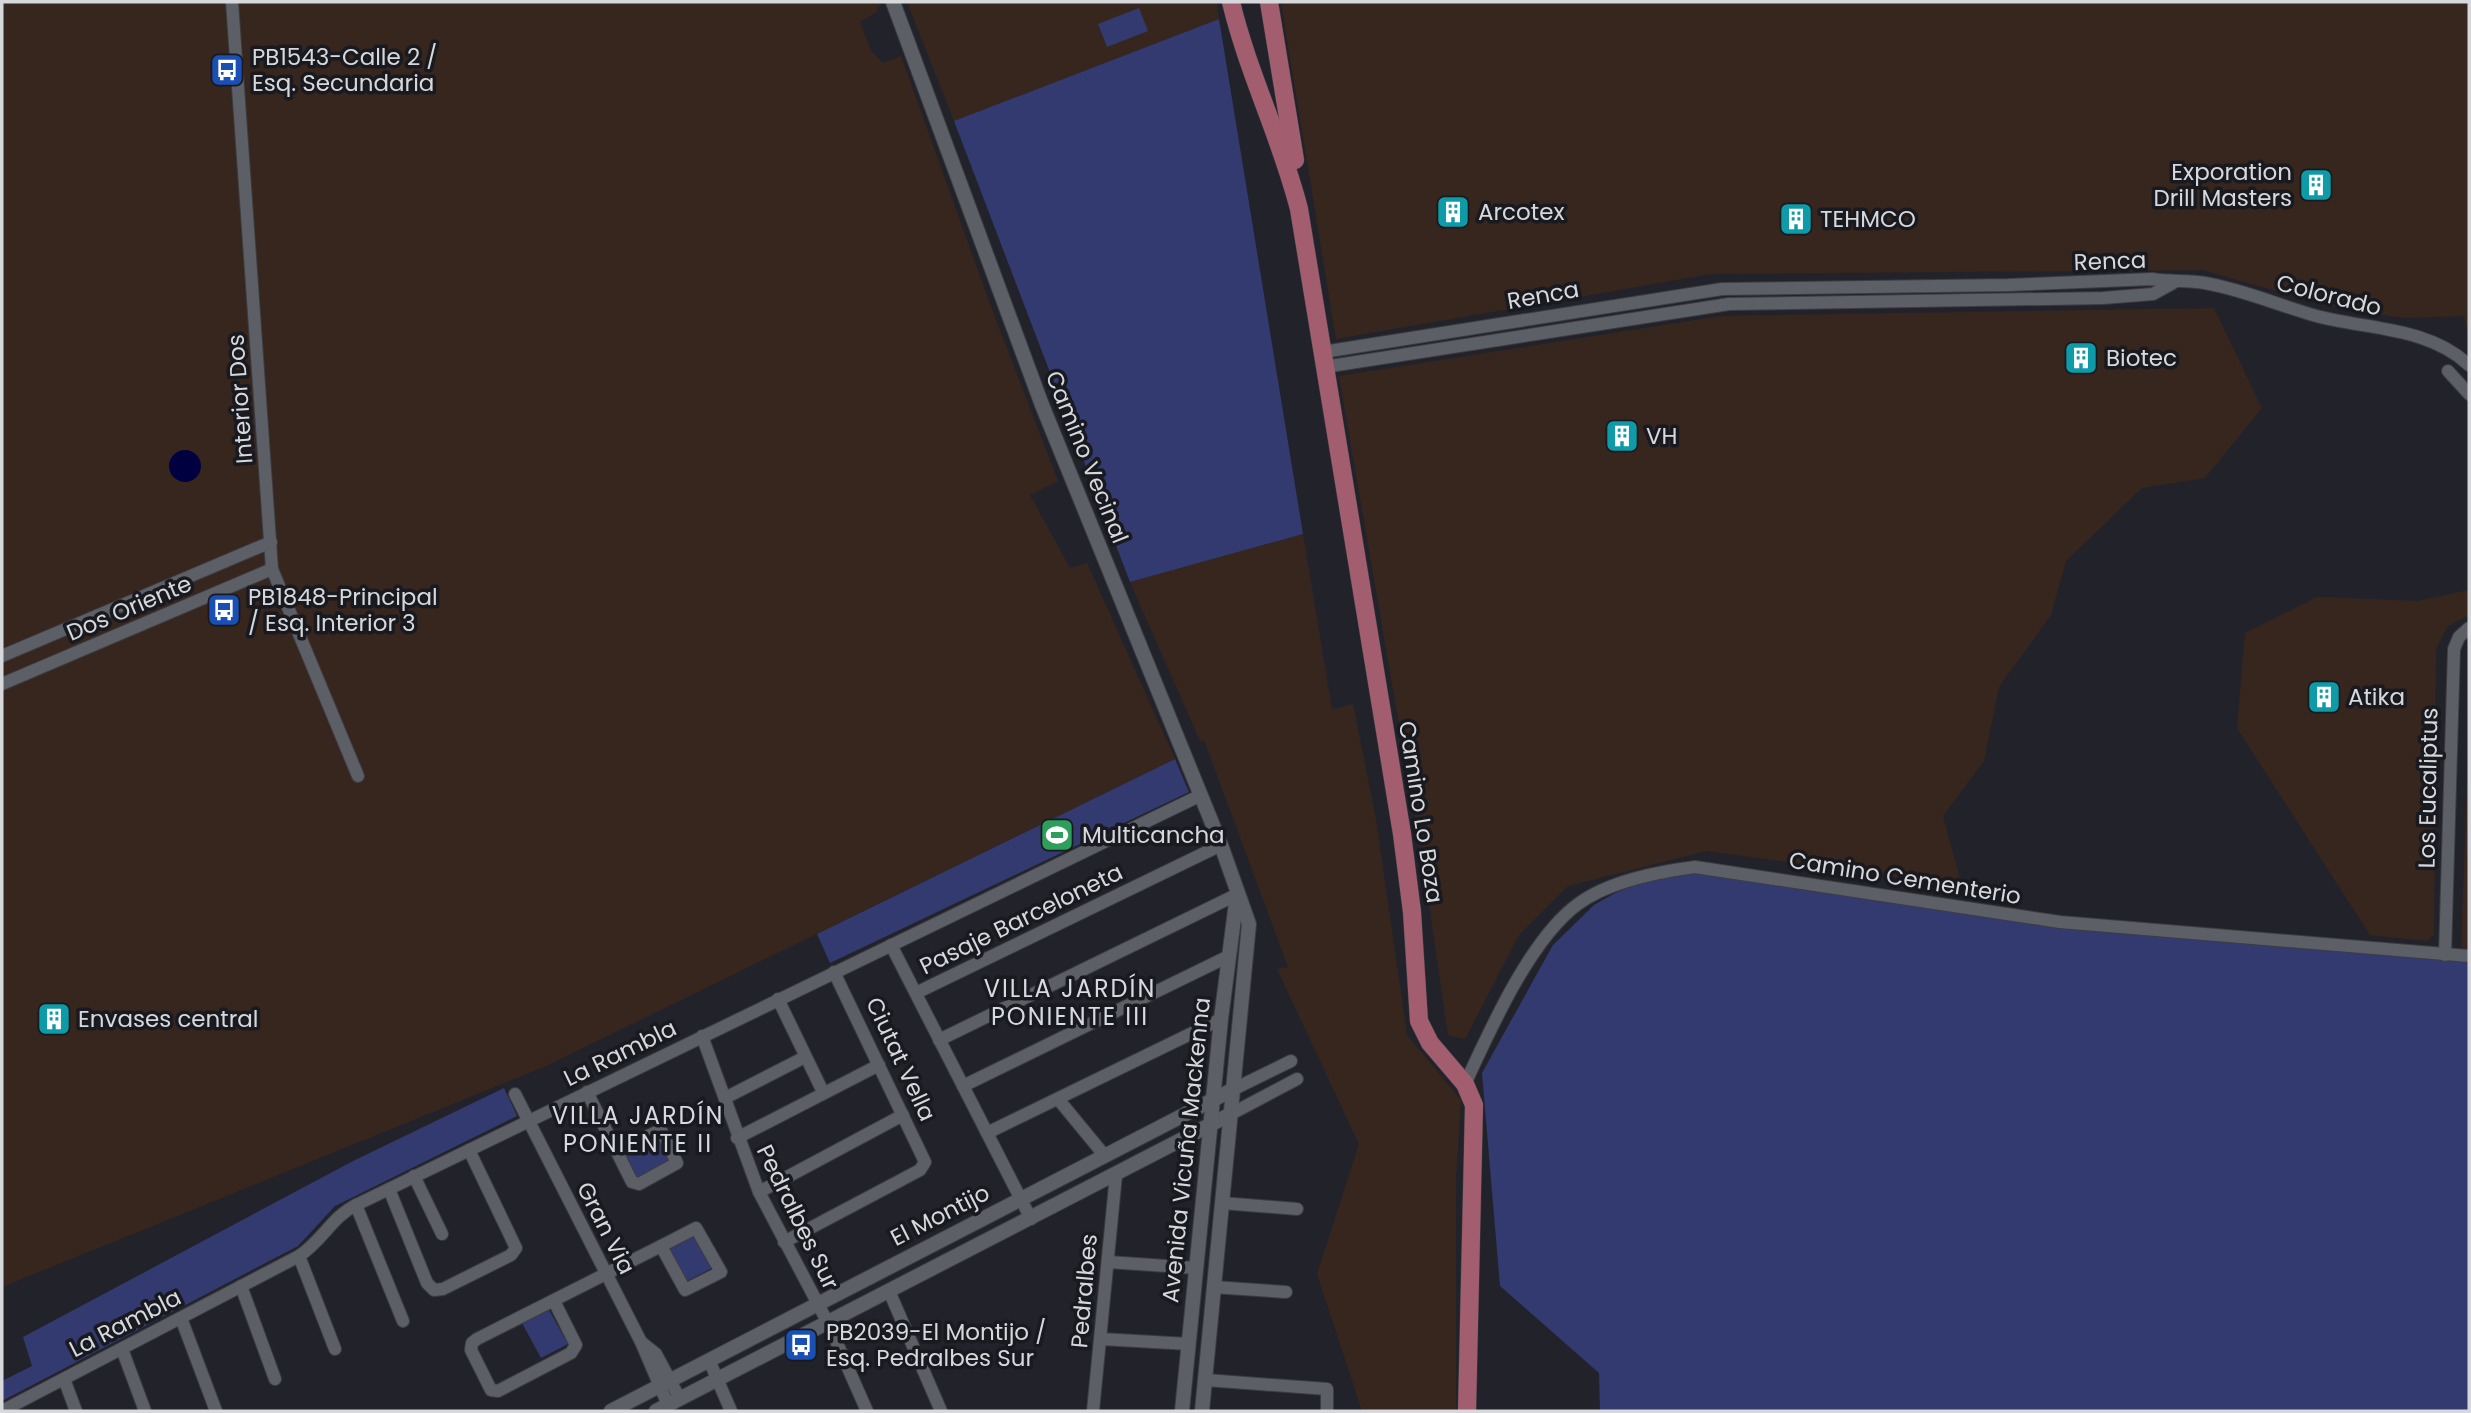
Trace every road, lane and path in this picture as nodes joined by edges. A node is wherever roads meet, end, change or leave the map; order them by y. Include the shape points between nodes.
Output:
1 (232, 2) edge
2 (893, 2) edge
3 (1231, 2) edge
4 (1269, 2) edge
5 (1299, 209) junction
6 (2103, 283) junction
7 (2173, 283) junction
8 (2103, 298) junction
9 (1622, 303) junction
10 (1624, 319) junction
11 (1432, 335) junction
12 (1434, 351) junction
13 (1323, 360) junction
14 (2469, 365) edge
15 (2448, 371) dead end
16 (2469, 394) edge
17 (271, 542) junction
18 (272, 569) junction
19 (2469, 628) edge
20 (2, 656) edge
21 (2, 684) edge
22 (358, 776) dead end
23 (1199, 796) junction
24 (1221, 845) junction
25 (1238, 894) junction
26 (1249, 924) joint
27 (891, 945) junction
28 (2445, 955) junction
29 (1229, 956) junction
30 (2469, 956) edge
31 (834, 972) junction
32 (916, 993) junction
33 (778, 999) junction
34 (1221, 1019) junction
35 (702, 1036) junction
36 (939, 1040) junction
37 (804, 1057) junction
38 (1291, 1060) dead end
39 (879, 1065) junction
40 (1297, 1079) dead end
41 (1465, 1084) junction
42 (963, 1086) junction
43 (1234, 1089) junction
44 (823, 1092) junction
45 (587, 1093) junction
46 (515, 1094) dead end
47 (724, 1098) junction
48 (1058, 1099) junction
49 (1213, 1100) junction
50 (1231, 1114) junction
51 (903, 1115) junction
52 (529, 1121) junction
53 (1210, 1126) junction
54 (987, 1133) junction
55 (737, 1138) junction
56 (469, 1150) junction
57 (617, 1150) junction
58 (1105, 1156) junction
59 (1116, 1175) junction
60 (414, 1176) junction
61 (389, 1189) junction
62 (759, 1192) junction
63 (1021, 1199) junction
64 (1222, 1203) junction
65 (356, 1205) junction
66 (1297, 1209) dead end
67 (1031, 1219) junction
68 (442, 1234) dead end
69 (784, 1242) junction
70 (661, 1246) junction
71 (299, 1256) junction
72 (1108, 1262) junction
73 (1196, 1268) junction
74 (606, 1275) junction
75 (241, 1286) junction
76 (1213, 1287) junction
77 (889, 1291) junction
78 (1286, 1292) dead end
79 (554, 1301) junction
80 (817, 1304) junction
81 (181, 1318) junction
82 (403, 1321) dead end
83 (828, 1323) junction
84 (1101, 1339) junction
85 (1189, 1343) junction
86 (122, 1349) junction
87 (335, 1349) dead end
88 (709, 1360) junction
89 (64, 1379) junction
90 (275, 1379) dead end
91 (1186, 1379) junction
92 (718, 1380) junction
93 (1206, 1380) junction
94 (665, 1383) junction
95 (668, 1405) edge
96 (2, 1411) edge
97 (76, 1411) edge
98 (145, 1411) edge
99 (216, 1411) edge
100 (612, 1411) edge
101 (731, 1411) edge
102 (867, 1411) edge
103 (942, 1411) edge
104 (1096, 1411) edge
105 (1182, 1411) edge
106 (1202, 1411) edge
107 (1327, 1411) edge
108 (1467, 1411) edge

1 - 17 street, Interior Dos
2 - 23 street, Camino Vecinal via 1031,376
3 - 5 main road, Camino Lo Boza
4 - 5 main road, Camino Lo Boza
5 - 13 main road, Camino Lo Boza
6 - 7 street, Renca via 2152,279
6 - 8 street
6 - 9 street, Renca via 1750,287
7 - 8 street, Renca via 2153,294
7 - 14 street, Colorado via 2208,283 2318,317 2424,338 2448,348
8 - 10 street, Renca via 1729,304
9 - 10 street
9 - 11 street, Renca
10 - 12 street, Renca
11 - 12 street
11 - 13 street, Renca
12 - 13 street, Renca
13 - 41 main road, Camino Lo Boza via 1408,872 1417,1011 1430,1043
15 - 16 street
17 - 18 street, Interior Dos
17 - 20 street, Dos Oriente
18 - 21 street, Dos Oriente
18 - 22 street, Interior Dos
19 - 28 street, Los Eucaliptus via 2454,649
23 - 24 street, Camino Vecinal
23 - 27 street, La Rambla
24 - 25 street, Camino Vecinal
24 - 32 street, Pasaje Barceloneta
25 - 26 street, Camino Vecinal
25 - 29 street, Avenida Vicuña Mackenna
25 - 36 street
26 - 43 street, Avenida Vicuña Mackenna
27 - 31 street, La Rambla
27 - 32 street
28 - 30 street, Camino Cementerio
28 - 41 street, Camino Cementerio via 2060,922 1695,867 1642,878 1598,894 1563,918 1545,937 1519,980
29 - 34 street, Avenida Vicuña Mackenna
29 - 42 street
31 - 33 street, La Rambla
31 - 39 street, Ciutat Vella
32 - 36 street
33 - 35 street, La Rambla
33 - 37 street
34 - 48 street
34 - 49 street, Avenida Vicuña Mackenna
35 - 45 street, La Rambla
35 - 47 street, Pedralbes Sur
36 - 42 street
37 - 44 street
37 - 47 street
38 - 43 street, El Montijo
39 - 44 street
39 - 51 street, Ciutat Vella
40 - 50 street, El Montijo
41 - 108 main road, Camino Lo Boza via 1475,1114
42 - 54 street
43 - 49 street, El Montijo
43 - 50 street, Avenida Vicuña Mackenna
44 - 55 street
45 - 52 street, La Rambla
45 - 57 street
46 - 52 street, Gran Via
47 - 55 street, Pedralbes Sur
48 - 54 street
48 - 58 street
49 - 53 street, Avenida Vicuña Mackenna
49 - 58 street, El Montijo
50 - 53 street, El Montijo
50 - 64 street, Avenida Vicuña Mackenna
51 - 62 street
51 - 69 street, Ciutat Vella via 925,1165
52 - 56 street, La Rambla
52 - 74 street, Gran Via
53 - 59 street, El Montijo
53 - 73 street, Avenida Vicuña Mackenna
54 - 63 street
55 - 62 street, Pedralbes Sur
56 - 60 street, La Rambla
56 - 61 street via 516,1248 511,1255 440,1291 427,1283
57 - 57 street via 657,1130 664,1132 677,1163 635,1184
58 - 63 street, El Montijo
59 - 67 street, El Montijo
59 - 72 street, Pedralbes
60 - 61 street, La Rambla
60 - 68 street
61 - 65 street, La Rambla
62 - 69 street, Pedralbes Sur
63 - 67 street
63 - 80 street, El Montijo
64 - 66 street
64 - 76 street, Avenida Vicuña Mackenna
65 - 71 street, La Rambla via 338,1216
65 - 82 street
67 - 77 street, El Montijo
69 - 80 street, Pedralbes Sur
70 - 70 street via 696,1228 721,1272 685,1290
70 - 74 street
71 - 75 street, La Rambla
71 - 87 street
72 - 73 street
72 - 84 street, Pedralbes
73 - 85 street, Avenida Vicuña Mackenna
74 - 79 street
74 - 94 street, Gran Via via 641,1342 656,1354
75 - 81 street, La Rambla
75 - 90 street
76 - 78 street
76 - 93 street, Avenida Vicuña Mackenna
77 - 83 street, El Montijo
77 - 103 street
79 - 79 street via 472,1343 471,1350 491,1390 498,1391 571,1353 574,1337
80 - 83 street, Pedralbes Sur
80 - 88 street, El Montijo
81 - 86 street, La Rambla
81 - 99 street
83 - 92 street, El Montijo
83 - 102 street, Pedralbes Sur
84 - 85 street
84 - 104 street, Pedralbes
85 - 91 street, Avenida Vicuña Mackenna
86 - 89 street, La Rambla
86 - 98 street
88 - 92 street
88 - 94 street, El Montijo
89 - 96 street, La Rambla
89 - 97 street
91 - 93 street
91 - 105 street, Avenida Vicuña Mackenna
92 - 95 street, El Montijo
92 - 101 street
93 - 106 street, Avenida Vicuña Mackenna
93 - 107 street via 1327,1390
94 - 95 street, Gran Via
94 - 100 street, El Montijo

